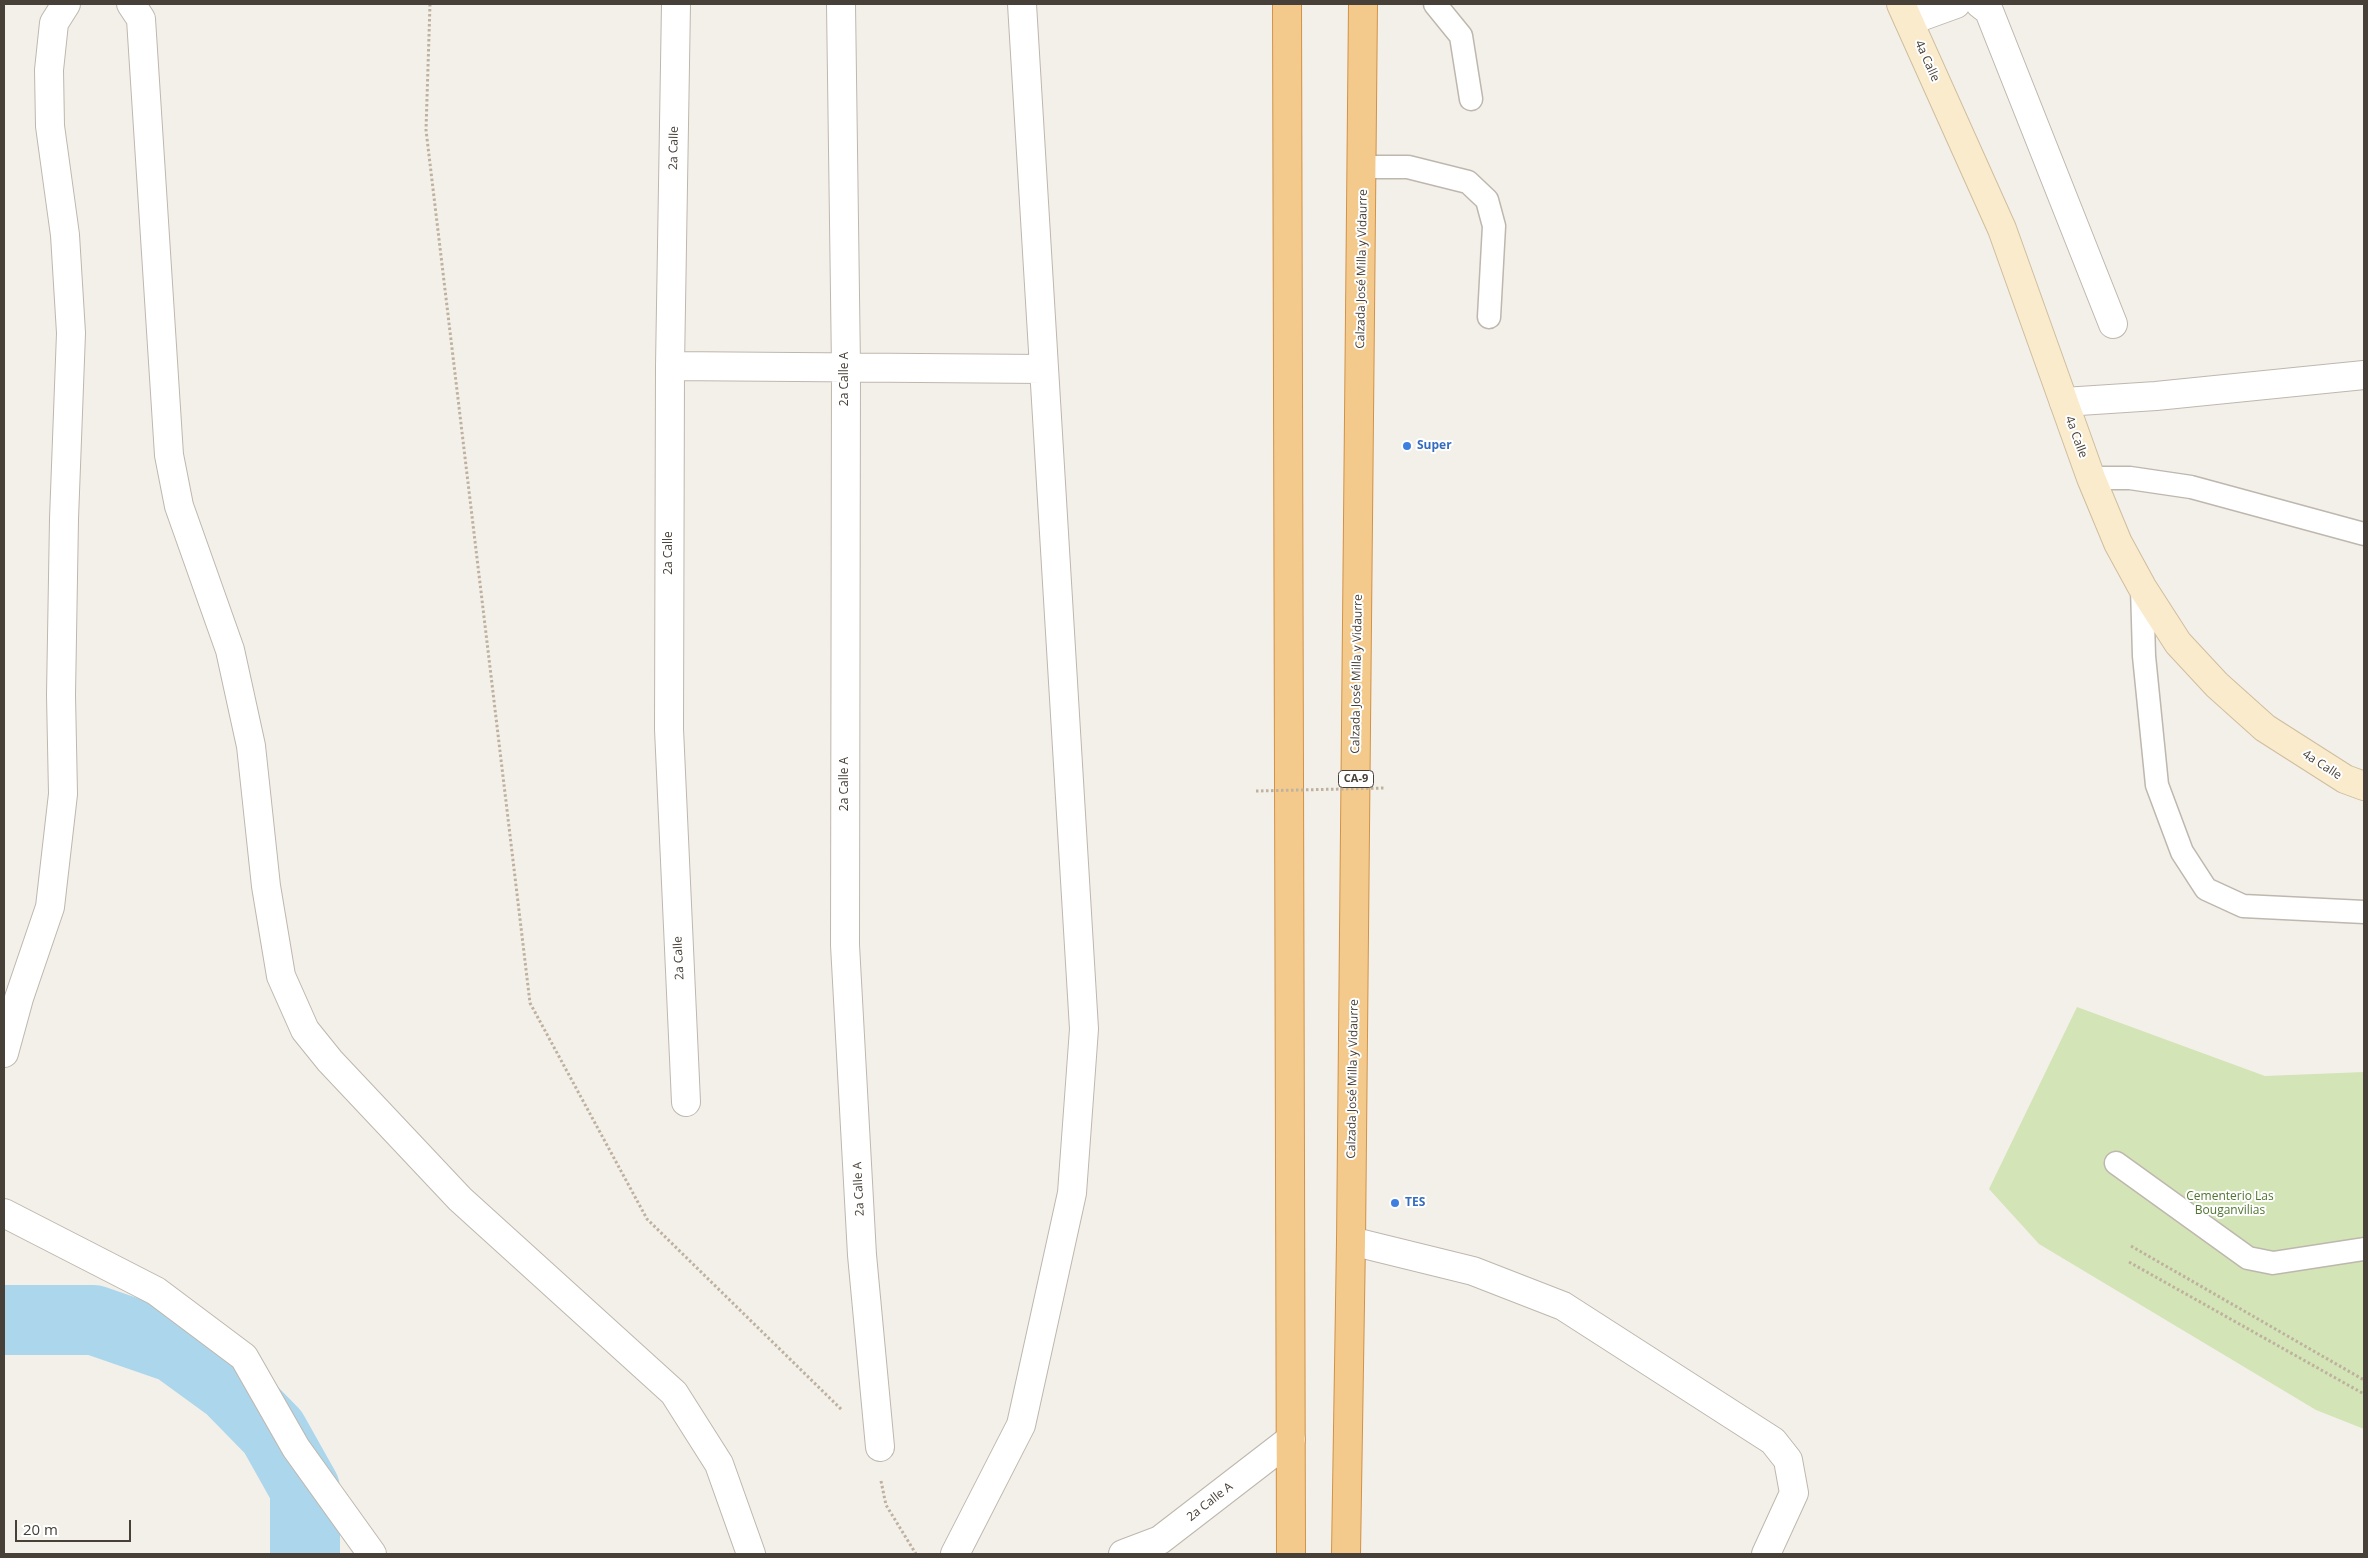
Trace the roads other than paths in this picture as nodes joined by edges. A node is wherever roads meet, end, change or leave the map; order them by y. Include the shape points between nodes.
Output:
1 (66, 4) edge
2 (131, 4) edge
3 (676, 4) edge
4 (841, 4) edge
5 (1022, 4) edge
6 (1287, 4) edge
7 (1363, 4) edge
8 (1435, 4) edge
9 (1956, 4) edge
10 (1980, 4) edge
11 (1905, 12) edge
12 (1471, 99) dead end
13 (1363, 167) junction
14 (1489, 317) dead end
15 (2114, 324) dead end
16 (670, 366) junction
17 (846, 368) junction
18 (1044, 368) junction
19 (2364, 375) edge
20 (2064, 402) junction
21 (2091, 478) junction
22 (2364, 534) edge
23 (2142, 587) junction
24 (2364, 786) edge
25 (2364, 912) edge
26 (4, 1053) edge
27 (686, 1102) dead end
28 (2116, 1162) dead end
29 (4, 1213) edge
30 (1351, 1241) junction
31 (2364, 1249) edge
32 (1291, 1439) junction
33 (880, 1447) road end
34 (372, 1554) edge
35 (751, 1554) edge
36 (955, 1554) edge
37 (1123, 1554) edge
38 (1291, 1554) edge
39 (1346, 1554) edge
40 (1766, 1554) edge

1 - 26 street via 54,23 49,70 50,126 65,235 71,333 64,518 63,794 50,907
2 - 35 street via 141,19 170,455 179,506 230,650 252,746 266,886 281,976 305,1030 453,1192 674,1393 719,1464
3 - 16 street, 2a Calle
4 - 17 street, 2a Calle A
5 - 18 street
6 - 32 highway
7 - 13 highway, Calzada José Milla y Vidaurre / CA-9
8 - 12 lane via 1462,36
9 - 11 street
10 - 15 street via 1989,11
11 - 20 main road, 4a Calle via 2002,229
13 - 14 lane via 1408,167 1468,182 1486,200 1494,226
13 - 30 highway, Calzada José Milla y Vidaurre / CA-9
16 - 17 street
16 - 27 street, 2a Calle via 669,729
17 - 18 street
17 - 33 street, 2a Calle A via 845,945 862,1255
18 - 36 street via 1084,1029 1074,1174 1021,1425
19 - 20 street
20 - 21 main road, 4a Calle
21 - 22 lane via 2130,478 2190,487
21 - 23 main road, 4a Calle via 2118,543
23 - 24 main road, 4a Calle via 2178,643 2217,685 2265,728 2345,780
23 - 25 lane via 2144,656 2157,785 2182,852 2206,889 2243,906
28 - 31 lane via 2248,1258 2273,1263
29 - 34 street via 156,1291 244,1358 296,1448
30 - 39 highway, Calzada José Milla y Vidaurre / CA-9
30 - 40 street via 1473,1271 1563,1306 1773,1441 1788,1460 1794,1493
32 - 37 street, 2a Calle A via 1160,1540
32 - 38 highway

